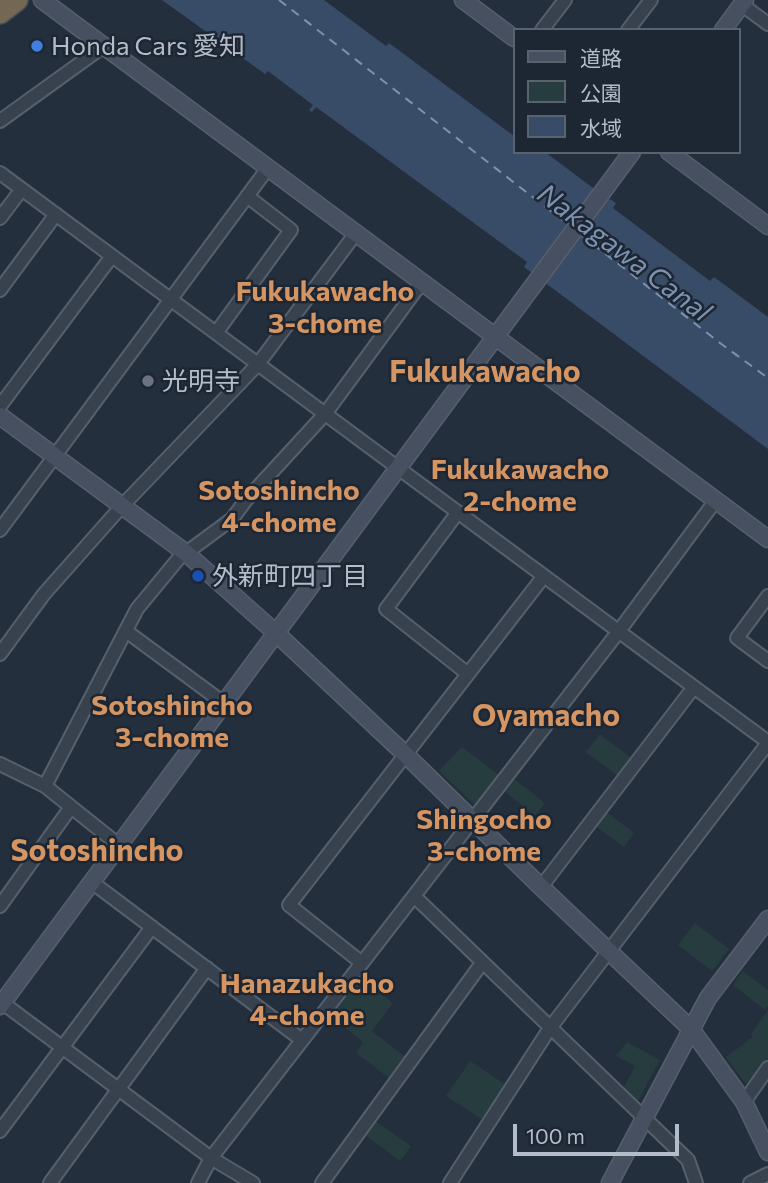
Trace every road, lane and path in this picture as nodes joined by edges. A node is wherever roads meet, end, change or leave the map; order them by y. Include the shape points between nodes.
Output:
1 (17, 0) edge
2 (42, 0) edge
3 (565, 0) edge
4 (651, 0) edge
5 (742, 2) edge
6 (472, 3) edge
7 (0, 13) edge
8 (768, 24) edge
9 (544, 28) edge
10 (630, 28) edge
11 (724, 28) edge
12 (512, 36) edge
13 (104, 46) junction
14 (0, 121) edge
15 (631, 154) edge
16 (672, 154) edge
17 (268, 168) junction
18 (0, 173) edge
19 (22, 189) junction
20 (247, 196) junction
21 (55, 214) junction
22 (0, 218) edge
23 (768, 226) edge
24 (356, 233) junction
25 (112, 256) junction
26 (422, 282) junction
27 (0, 290) edge
28 (171, 299) junction
29 (216, 332) junction
30 (496, 337) junction
31 (258, 364) junction
32 (0, 406) edge
33 (325, 414) junction
34 (0, 416) edge
35 (55, 456) junction
36 (399, 468) junction
37 (716, 500) junction
38 (122, 506) junction
39 (458, 512) junction
40 (0, 530) edge
41 (768, 539) edge
42 (185, 553) junction
43 (544, 576) junction
44 (768, 596) edge
45 (126, 631) junction
46 (619, 631) junction
47 (277, 634) junction
48 (0, 653) edge
49 (768, 661) edge
50 (468, 674) junction
51 (694, 687) junction
52 (225, 704) junction
53 (768, 743) edge
54 (406, 755) junction
55 (0, 764) edge
56 (45, 786) junction
57 (71, 807) junction
58 (473, 820) junction
59 (120, 846) junction
60 (93, 883) junction
61 (541, 887) junction
62 (414, 897) junction
63 (0, 906) edge
64 (768, 919) edge
65 (152, 927) junction
66 (609, 951) junction
67 (362, 963) junction
68 (482, 963) junction
69 (207, 968) junction
70 (1, 1004) edge
71 (550, 1028) junction
72 (691, 1029) junction
73 (302, 1040) junction
74 (62, 1048) junction
75 (768, 1068) edge
76 (118, 1089) junction
77 (744, 1102) junction
78 (644, 1119) junction
79 (0, 1130) edge
80 (768, 1152) edge
81 (211, 1158) junction
82 (768, 1174) edge
83 (50, 1183) edge
84 (198, 1183) edge
85 (253, 1183) edge
86 (323, 1183) edge
87 (450, 1183) edge
88 (610, 1183) edge
89 (696, 1183) edge
90 (750, 1183) edge

1 - 7 highway
2 - 13 street
3 - 9 street
4 - 10 street
5 - 8 street
5 - 11 street
6 - 12 street
13 - 14 street
13 - 17 street
15 - 30 street
16 - 23 street
17 - 20 street
17 - 24 street
18 - 19 street
19 - 21 street
19 - 22 street
20 - 28 street
20 - 29 street via 291,230
21 - 25 street
21 - 27 street
24 - 26 street
24 - 31 street
25 - 28 street
25 - 32 street
26 - 30 street
26 - 33 street
28 - 29 street
28 - 35 street
29 - 31 street
30 - 36 street
30 - 37 street
31 - 33 street
31 - 38 street
33 - 36 street
33 - 42 street via 232,519
34 - 35 street
35 - 38 street
35 - 40 street
36 - 39 street
36 - 47 street
37 - 41 street
37 - 46 street
38 - 42 street
38 - 48 street via 44,594
39 - 43 street
39 - 50 street via 386,609
42 - 45 street via 137,609
42 - 47 street
43 - 46 street
43 - 50 street
44 - 49 street via 737,638
45 - 52 street
45 - 56 street
46 - 51 street
46 - 58 street
47 - 52 street
47 - 54 street
50 - 54 street
51 - 53 street
51 - 61 street
52 - 59 street
53 - 66 street
54 - 58 street
54 - 67 street via 289,905
55 - 56 street
56 - 57 street
57 - 59 street
57 - 63 street
58 - 61 street
58 - 62 street
59 - 60 street
60 - 65 street
60 - 70 street
61 - 66 street
62 - 67 street
62 - 68 street
64 - 72 street via 708,998
65 - 69 street
65 - 74 street
66 - 71 street
66 - 72 street
67 - 73 street
68 - 71 street
68 - 86 street
69 - 73 street
69 - 76 street
70 - 74 street
71 - 78 street
71 - 87 street
72 - 77 street
72 - 78 street
73 - 81 street
74 - 76 street
74 - 79 street
75 - 77 street
76 - 81 street
76 - 83 street
77 - 80 street
78 - 88 street
78 - 89 street via 688,1160
81 - 84 street
81 - 85 street
82 - 90 street

